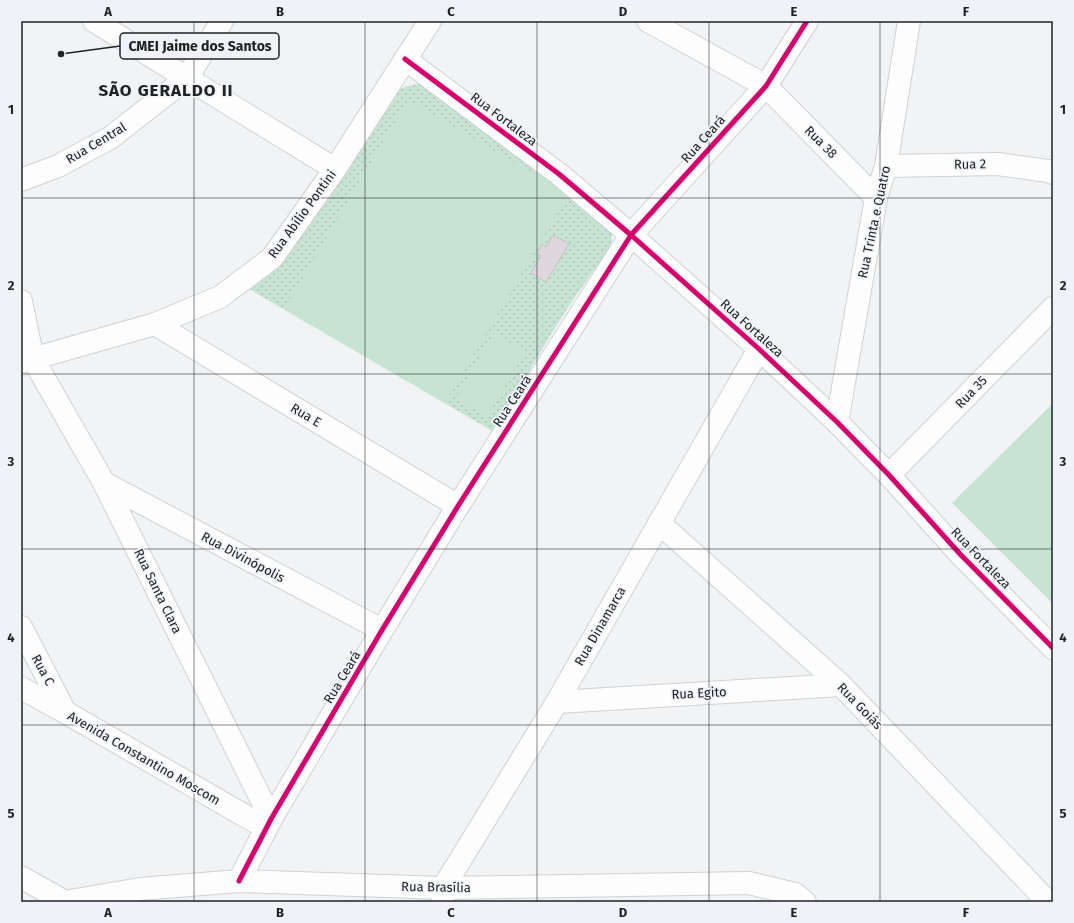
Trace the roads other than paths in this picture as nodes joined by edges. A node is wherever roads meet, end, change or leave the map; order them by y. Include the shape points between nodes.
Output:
1 (94, 21) edge
2 (222, 21) edge
3 (430, 21) edge
4 (648, 21) edge
5 (807, 21) edge
6 (909, 21) edge
7 (405, 59) junction
8 (187, 78) junction
9 (766, 86) junction
10 (886, 166) junction
11 (334, 169) junction
12 (1053, 173) edge
13 (21, 180) edge
14 (876, 198) junction
15 (631, 236) junction
16 (21, 301) edge
17 (1053, 308) edge
18 (155, 324) junction
19 (759, 349) junction
20 (27, 360) edge
21 (837, 422) junction
22 (889, 475) junction
23 (104, 483) junction
24 (458, 506) junction
25 (659, 523) junction
26 (21, 627) edge
27 (382, 630) junction
28 (1053, 648) edge
29 (841, 685) junction
30 (21, 688) edge
31 (557, 702) junction
32 (65, 712) junction
33 (268, 824) junction
34 (21, 877) edge
35 (239, 881) junction
36 (443, 895) edge
37 (65, 902) edge
38 (805, 902) edge
39 (1048, 902) edge

1 - 8 street
2 - 8 street, Rua Central
3 - 7 street, Rua Abílio Pontini
4 - 9 street, Rua 38
5 - 9 street, Rua Ceará
6 - 10 street, Rua Trinta e Quatro
7 - 11 street, Rua Abílio Pontini
7 - 15 street, Rua Fortaleza via 559,174
8 - 11 street
8 - 13 street, Rua Central via 110,138 58,166
9 - 14 street, Rua 38
9 - 15 street, Rua Ceará
10 - 12 street, Rua 2 via 998,164
10 - 14 street, Rua Trinta e Quatro
11 - 18 street, Rua Abílio Pontini via 272,258 220,297
14 - 21 street, Rua Trinta e Quatro
15 - 19 street, Rua Fortaleza
15 - 24 street, Rua Ceará
16 - 20 street, Rua Santa Clara
17 - 22 street, Rua 35
18 - 20 street, Rua Abílio Pontini
18 - 24 street, Rua E
19 - 21 street, Rua Fortaleza
19 - 25 street, Rua Dinamarca
20 - 23 street, Rua Santa Clara
21 - 22 street, Rua Fortaleza
22 - 28 street, Rua Fortaleza via 960,554
23 - 27 street, Rua Divinópolis
23 - 33 street, Rua Santa Clara
24 - 27 street, Rua Ceará
25 - 29 street, Rua Goiás
25 - 31 street, Rua Dinamarca
26 - 32 street, Rua C
27 - 33 street, Rua Ceará
29 - 31 street, Rua Egito
29 - 39 street, Rua Goiás
30 - 32 street, Avenida Constantino Moscom
31 - 36 street, Rua Dinamarca
32 - 33 street, Avenida Constantino Moscom
33 - 35 street
34 - 37 street
35 - 36 street, Rua Brasília
35 - 37 street, Rua Brasília via 140,890
36 - 38 street, Rua Brasília via 749,883 795,894

